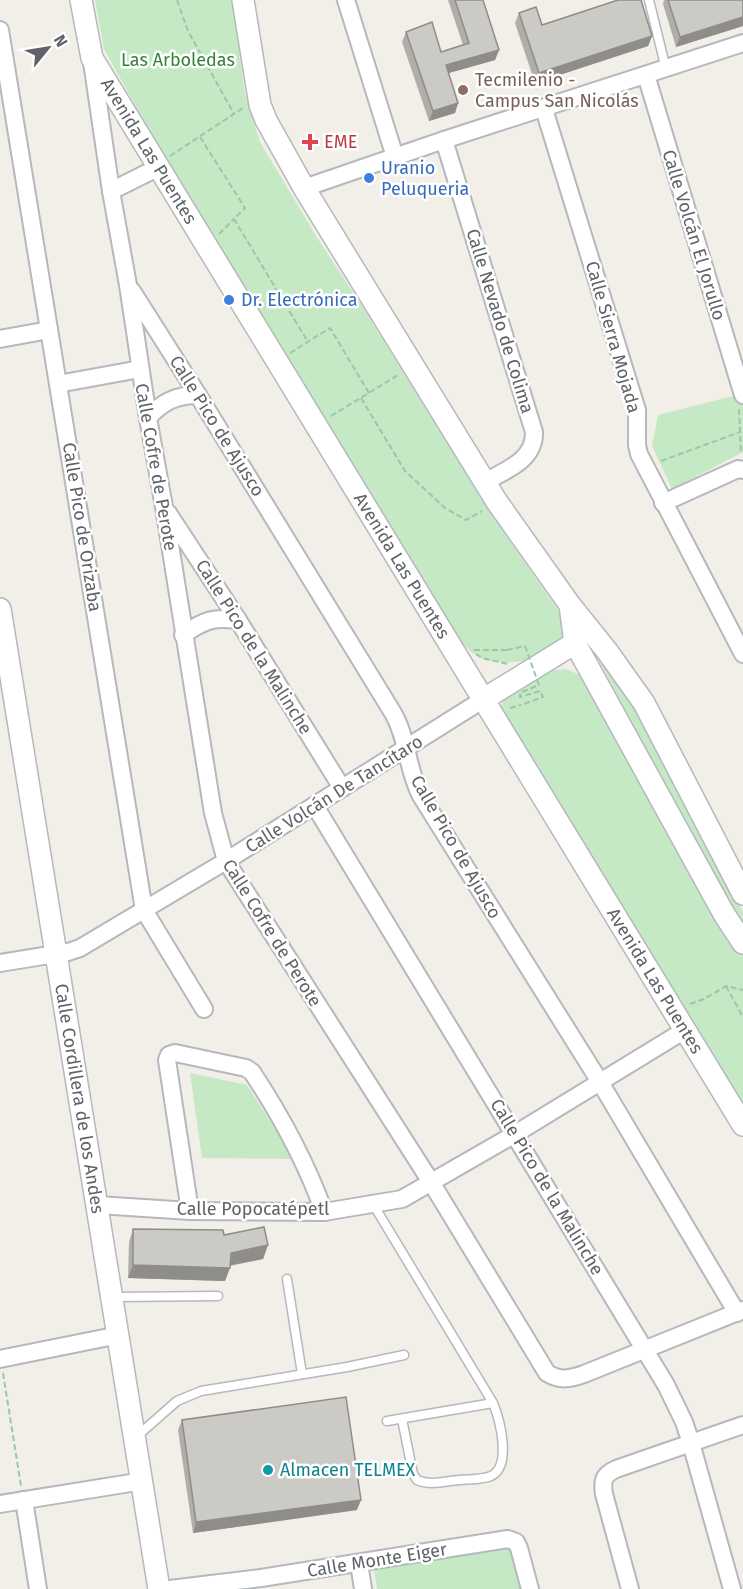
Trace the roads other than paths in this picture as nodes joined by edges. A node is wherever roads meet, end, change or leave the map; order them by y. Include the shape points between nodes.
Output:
1 (81, 0) edge
2 (243, 0) edge
3 (346, 0) edge
4 (649, 0) edge
5 (0, 30) edge
6 (743, 43) edge
7 (92, 58) junction
8 (666, 69) junction
9 (646, 75) junction
10 (544, 109) junction
11 (444, 140) junction
12 (395, 157) junction
13 (162, 163) junction
14 (304, 188) junction
15 (111, 191) junction
16 (128, 285) junction
17 (49, 330) junction
18 (0, 339) edge
19 (140, 369) junction
20 (58, 384) junction
21 (198, 395) junction
22 (741, 402) edge
23 (148, 418) junction
24 (742, 464) edge
25 (485, 482) junction
26 (663, 503) junction
27 (164, 507) junction
28 (570, 605) junction
29 (0, 609) edge
30 (238, 621) junction
31 (183, 635) junction
32 (575, 644) junction
33 (743, 654) edge
34 (484, 699) junction
35 (406, 750) junction
36 (342, 788) junction
37 (315, 806) junction
38 (226, 861) junction
39 (743, 894) edge
40 (144, 910) junction
41 (743, 943) edge
42 (55, 954) junction
43 (0, 963) edge
44 (204, 1009) dead end
45 (685, 1029) junction
46 (600, 1082) junction
47 (743, 1125) edge
48 (515, 1134) junction
49 (431, 1182) junction
50 (372, 1204) junction
51 (98, 1205) junction
52 (190, 1211) junction
53 (324, 1212) junction
54 (287, 1279) dead end
55 (218, 1296) dead end
56 (113, 1297) junction
57 (740, 1311) edge
58 (119, 1335) junction
59 (645, 1350) junction
60 (404, 1355) dead end
61 (0, 1358) edge
62 (302, 1374) junction
63 (493, 1403) junction
64 (402, 1419) junction
65 (387, 1421) dead end
66 (743, 1425) edge
67 (136, 1437) junction
68 (691, 1443) junction
69 (143, 1481) junction
70 (24, 1500) junction
71 (0, 1504) edge
72 (359, 1563) junction
73 (262, 1583) edge
74 (38, 1589) edge
75 (159, 1589) edge
76 (170, 1589) edge
77 (363, 1589) edge
78 (530, 1589) edge
79 (630, 1589) edge
80 (732, 1589) edge

1 - 7 street, Avenida Las Puentes
2 - 14 street via 260,105
3 - 12 street
4 - 8 lane
5 - 17 street, Calle Pico de Orizaba
6 - 8 street
7 - 13 street, Avenida Las Puentes
7 - 15 street, Calle Cofre de Perote
8 - 9 street
9 - 10 street
9 - 22 street, Calle Volcán El Jorullo
10 - 11 street
10 - 26 street, Calle Sierra Mojada via 637,410 636,445
11 - 12 street
11 - 25 street, Calle Nevado de Colima via 534,432 534,441 518,464
12 - 14 street
13 - 15 street
13 - 34 street, Avenida Las Puentes
14 - 25 street
15 - 16 street, Calle Cofre de Perote
16 - 19 street, Calle Cofre de Perote
16 - 21 street, Calle Pico de Ajusco
17 - 18 street
17 - 20 street, Calle Pico de Orizaba
19 - 20 street
19 - 23 street, Calle Cofre de Perote
20 - 40 street, Calle Pico de Orizaba
21 - 23 street via 183,395 165,402
21 - 35 street, Calle Pico de Ajusco via 393,713
23 - 27 street, Calle Cofre de Perote
24 - 26 street
25 - 28 street
26 - 33 street, Calle Sierra Mojada
27 - 30 street, Calle Pico de la Malinche
27 - 31 street, Calle Cofre de Perote
28 - 32 street
28 - 39 street via 644,703
29 - 42 street, Calle Cordillera de los Andes
30 - 31 street via 208,620
30 - 36 street, Calle Pico de la Malinche
31 - 38 street, Calle Cofre de Perote via 213,813
32 - 34 street
32 - 41 street
34 - 35 street, Calle Volcán De Tancítaro
34 - 45 street, Avenida Las Puentes
35 - 36 street, Calle Volcán De Tancítaro
35 - 46 street, Calle Pico de Ajusco via 422,796
36 - 37 street, Calle Volcán De Tancítaro
37 - 38 street, Calle Volcán De Tancítaro
37 - 48 street, Calle Pico de la Malinche
38 - 40 street, Calle Volcán De Tancítaro
38 - 49 street, Calle Cofre de Perote
40 - 42 street, Calle Volcán De Tancítaro via 80,948
40 - 44 street, Calle Pico de Orizaba
42 - 43 street, Calle Volcán De Tancítaro
42 - 51 street, Calle Cordillera de los Andes
45 - 46 street, Calle Popocatépetl
45 - 47 street, Avenida Las Puentes
46 - 48 street, Calle Popocatépetl
46 - 57 street, Calle Pico de Ajusco
48 - 49 street, Calle Popocatépetl
48 - 59 street, Calle Pico de la Malinche
49 - 50 street, Calle Popocatépetl via 402,1199
49 - 59 street, Calle Cofre de Perote via 547,1373 569,1379
50 - 53 street, Calle Popocatépetl
50 - 63 lane
51 - 52 street, Calle Popocatépetl
51 - 56 street, Calle Cordillera de los Andes
52 - 53 street, Calle Popocatépetl
52 - 53 street via 167,1060 175,1053 252,1072 296,1145
54 - 62 lane
55 - 56 lane
56 - 58 street, Calle Cordillera de los Andes
57 - 59 street, Calle Cofre de Perote
58 - 61 street
58 - 67 street, Calle Cordillera de los Andes
59 - 68 street, Calle Pico de la Malinche via 675,1402
60 - 62 lane
62 - 67 lane via 190,1394
63 - 64 lane
63 - 64 lane via 503,1459 499,1470 487,1477 431,1483 417,1480
64 - 65 lane
66 - 68 street
67 - 69 street, Calle Cordillera de los Andes
68 - 79 street via 616,1469 603,1479
68 - 80 street, Calle Pico de la Malinche
69 - 70 street
69 - 75 street, Calle Cordillera de los Andes
70 - 71 street
70 - 74 street
72 - 73 street, Calle Monte Eiger
72 - 77 street
72 - 78 street, Calle Monte Eiger via 512,1539 519,1548
73 - 76 street, Calle Monte Eiger

